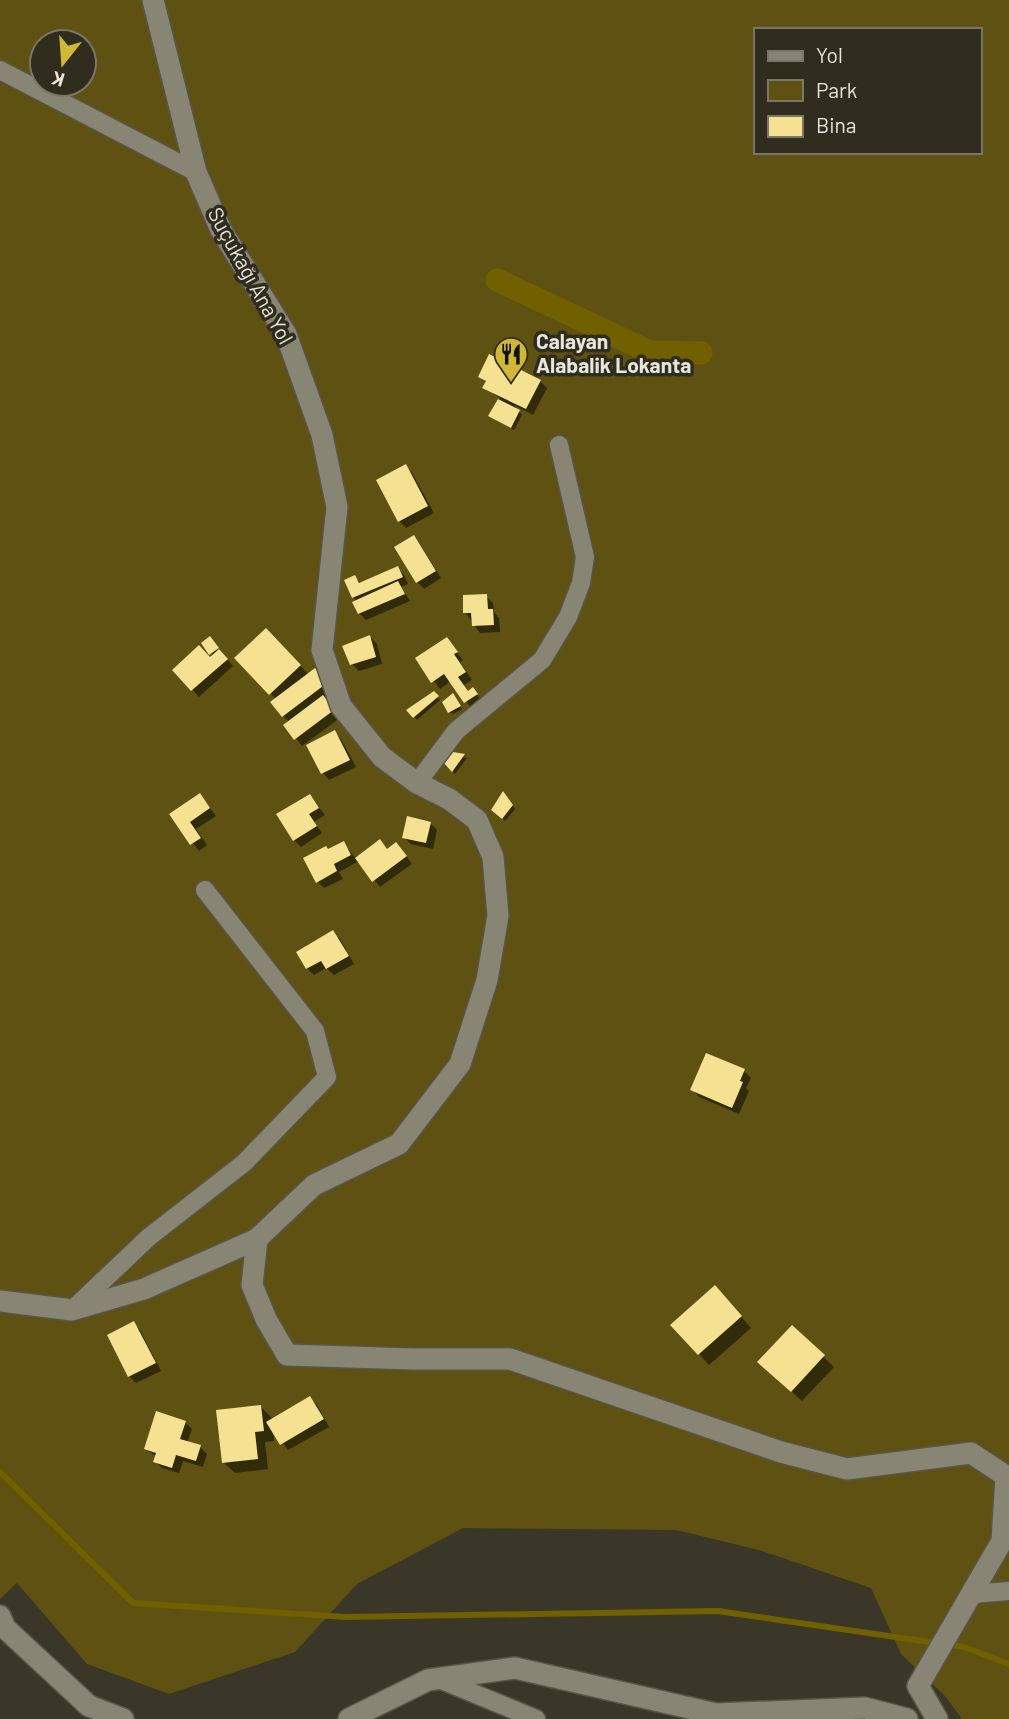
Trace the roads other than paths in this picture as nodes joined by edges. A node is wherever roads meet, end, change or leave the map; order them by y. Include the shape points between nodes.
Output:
1 (153, 0) edge
2 (0, 70) edge
3 (196, 172) junction
4 (559, 445) dead end
5 (417, 783) junction
6 (205, 890) dead end
7 (257, 1239) junction
8 (0, 1301) edge
9 (72, 1310) junction
10 (1009, 1591) edge
11 (972, 1594) junction
12 (0, 1616) edge
13 (439, 1679) junction
14 (123, 1719) edge
15 (349, 1719) edge
16 (536, 1719) edge
17 (907, 1719) edge
18 (937, 1719) edge

1 - 3 street, Suçukağı Ana Yol
2 - 3 street
3 - 5 street, Suçukağı Ana Yol via 221,230 286,334 322,435 337,507 322,650 341,706 382,757
4 - 5 street via 585,557 568,617 542,660 456,732
5 - 7 street, Suçukağı Ana Yol via 477,820 493,857 498,916 487,980 460,1064 399,1144 314,1185
6 - 9 street via 315,1031 327,1077 244,1163 149,1237
7 - 9 street, Suçukağı Ana Yol via 144,1289
7 - 11 street via 252,1285 287,1355 510,1359 781,1452 847,1469 971,1453 1006,1476 1002,1541
8 - 9 street, Suçukağı Ana Yol
10 - 11 street
11 - 18 street via 918,1686
12 - 14 street via 5,1628 89,1706
13 - 15 street via 428,1680
13 - 16 street
13 - 17 street via 515,1668 716,1714 865,1708

